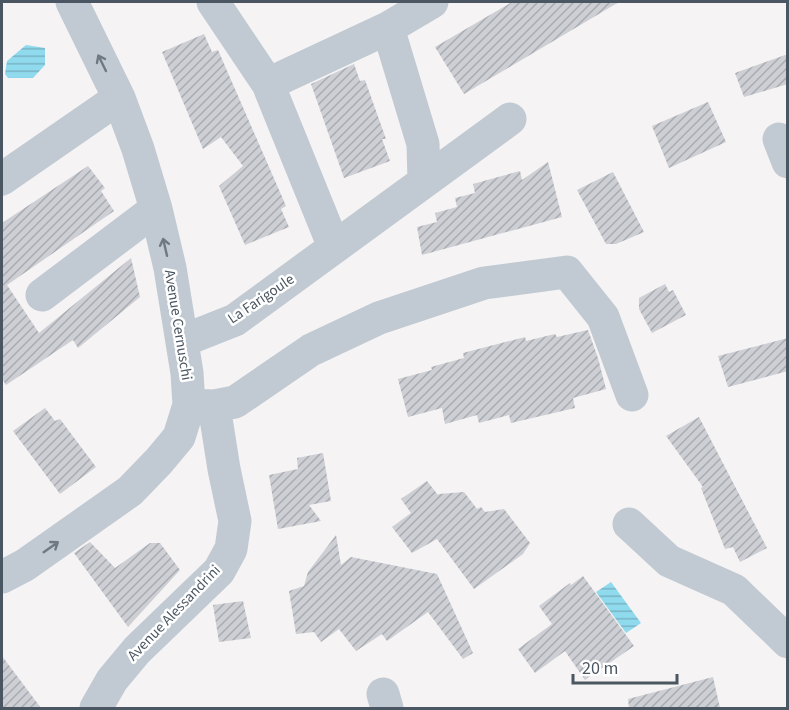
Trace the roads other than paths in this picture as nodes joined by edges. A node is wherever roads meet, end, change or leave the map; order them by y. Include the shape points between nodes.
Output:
1 (72, 2) edge
2 (213, 2) edge
3 (432, 2) edge
4 (388, 28) junction
5 (268, 84) junction
6 (119, 98) junction
7 (510, 119) dead end
8 (2, 179) edge
9 (424, 181) junction
10 (156, 209) junction
11 (334, 247) junction
12 (42, 295) dead end
13 (182, 341) junction
14 (632, 395) dead end
15 (201, 405) junction
16 (629, 524) dead end
17 (2, 577) edge
18 (788, 642) edge
19 (96, 708) edge

6 -> 1 street, Avenue Cernuschi
2 - 5 street
3 - 4 street
4 - 5 street
4 - 9 street via 423,144
5 - 11 street
6 - 8 street
6 - 10 street, Avenue Cernuschi
7 - 9 street, La Farigoule
9 - 11 street, La Farigoule
10 - 12 street
13 -> 10 street, Avenue Cernuschi
11 - 13 street, La Farigoule via 235,320
13 - 15 street, Avenue Cernuschi via 187,373
14 - 15 street via 603,317 567,272 484,283 379,318 310,350 235,402
17 -> 15 street, Avenue Cernuschi via 130,491 179,437
15 - 19 street, Avenue Alessandrini via 224,469 235,521 231,549 219,571 137,650 112,680
16 - 18 street via 669,561 734,590

